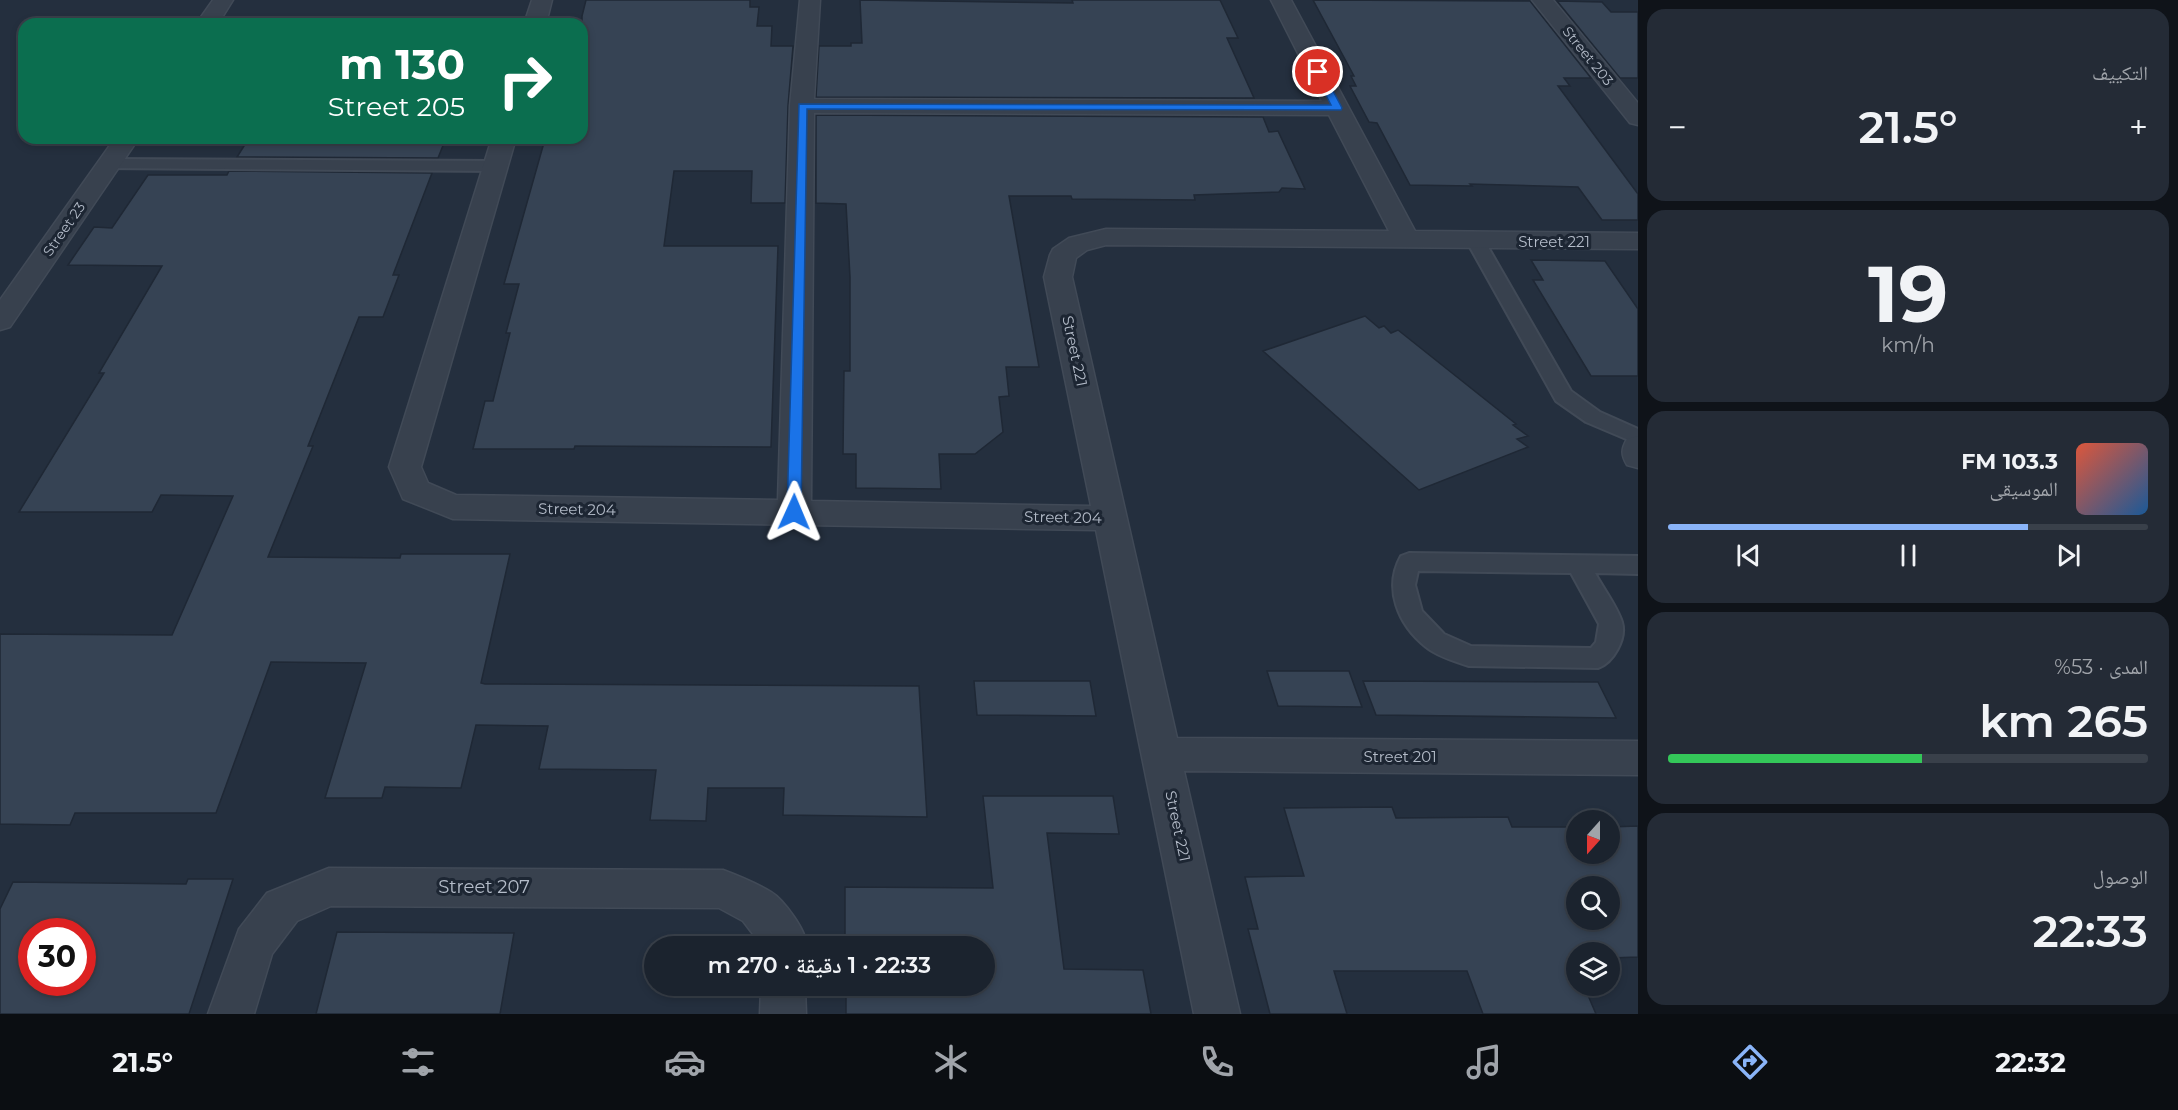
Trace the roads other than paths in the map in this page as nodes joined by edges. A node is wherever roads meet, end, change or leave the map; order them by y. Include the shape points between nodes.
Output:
1 (224, 0) edge
2 (542, 0) edge
3 (810, 0) edge
4 (1281, 0) edge
5 (1542, 0) edge
6 (211, 18) edge
7 (537, 18) edge
8 (802, 106) junction
9 (1337, 108) junction
10 (1637, 115) edge
11 (123, 144) edge
12 (500, 152) edge
13 (109, 164) junction
14 (1406, 239) junction
15 (1475, 240) junction
16 (1638, 241) edge
17 (0, 321) edge
18 (1638, 437) edge
19 (1638, 447) edge
20 (1638, 458) edge
21 (794, 512) junction
22 (1111, 518) junction
23 (1578, 564) junction
24 (1638, 565) edge
25 (1162, 754) junction
26 (1638, 758) edge
27 (782, 936) edge
28 (783, 996) edge
29 (231, 1014) edge
30 (783, 1014) edge
31 (1217, 1014) edge

1 - 6 street
2 - 7 street
3 - 8 street
4 - 9 street
5 - 10 street, Street 203
8 - 9 street
8 - 21 street
9 - 14 street
11 - 13 street, Street 23
12 - 13 lane
12 - 21 street, Street 204 via 405,467 415,490 453,507
13 - 17 street, Street 23
14 - 15 street, Street 221
14 - 22 street, Street 221 via 1106,237 1078,244 1063,255 1058,276
15 - 16 street, Street 221
15 - 18 lane via 1563,396 1593,417
19 - 20 street
21 - 22 street, Street 204
22 - 25 street, Street 221
23 - 23 lane via 1408,562 1403,585 1411,615 1435,641 1469,656 1598,658 1608,644 1611,624
23 - 24 lane
25 - 26 street, Street 201
25 - 31 street, Street 221
27 - 29 street, Street 207 via 758,907 723,888 329,887 282,907 254,944
28 - 30 street

